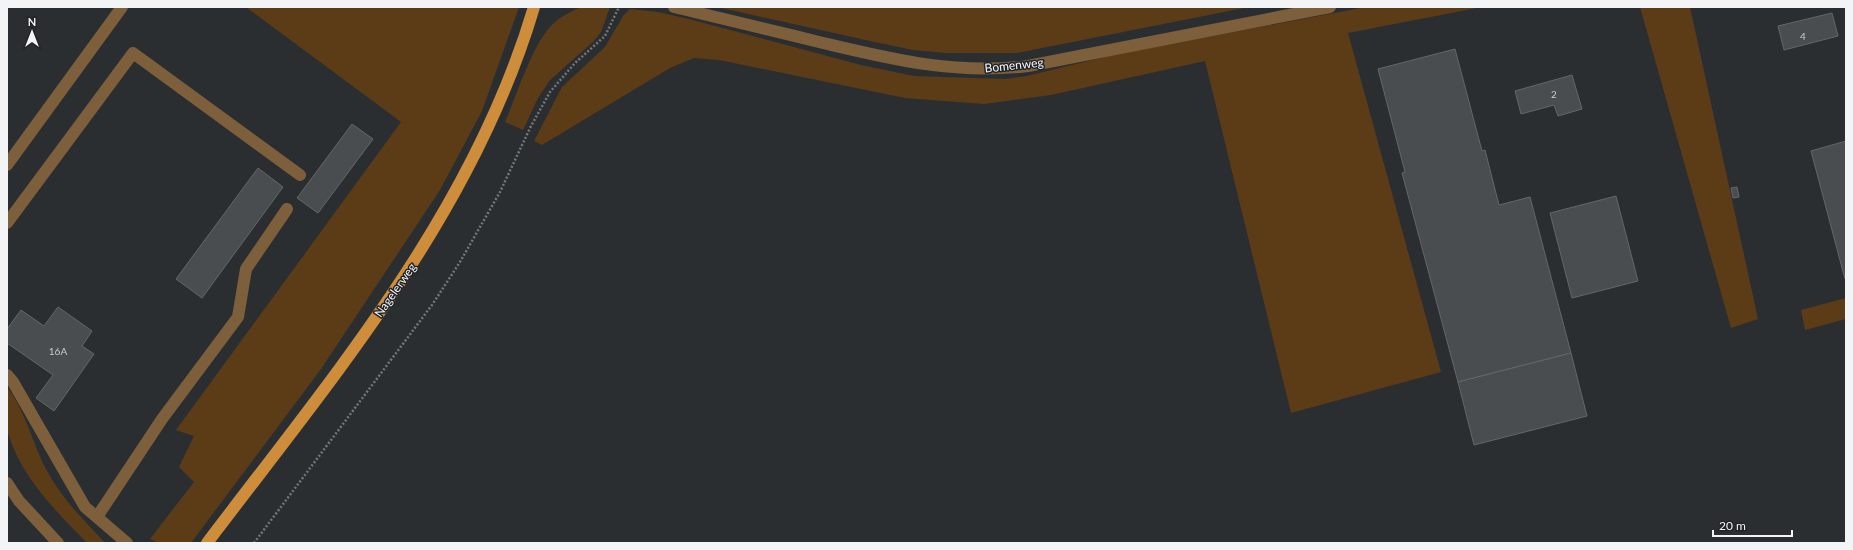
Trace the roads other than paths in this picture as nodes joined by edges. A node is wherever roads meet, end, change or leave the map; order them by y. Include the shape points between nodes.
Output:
1 (122, 7) edge
2 (534, 7) edge
3 (674, 7) edge
4 (1330, 7) edge
5 (7, 166) edge
6 (300, 175) dead end
7 (287, 209) dead end
8 (7, 222) edge
9 (7, 374) edge
10 (7, 483) edge
11 (97, 517) junction
12 (58, 543) edge
13 (127, 543) edge
14 (207, 543) edge

1 - 5 street
2 - 14 main road, Nagelerweg via 497,109 471,162 419,255 382,309
3 - 4 street, Bomenweg via 904,61 951,68 996,70 1028,66
6 - 8 street via 133,53
7 - 11 street via 246,269 238,316 162,419
9 - 11 street via 85,507
10 - 12 street
11 - 13 street

